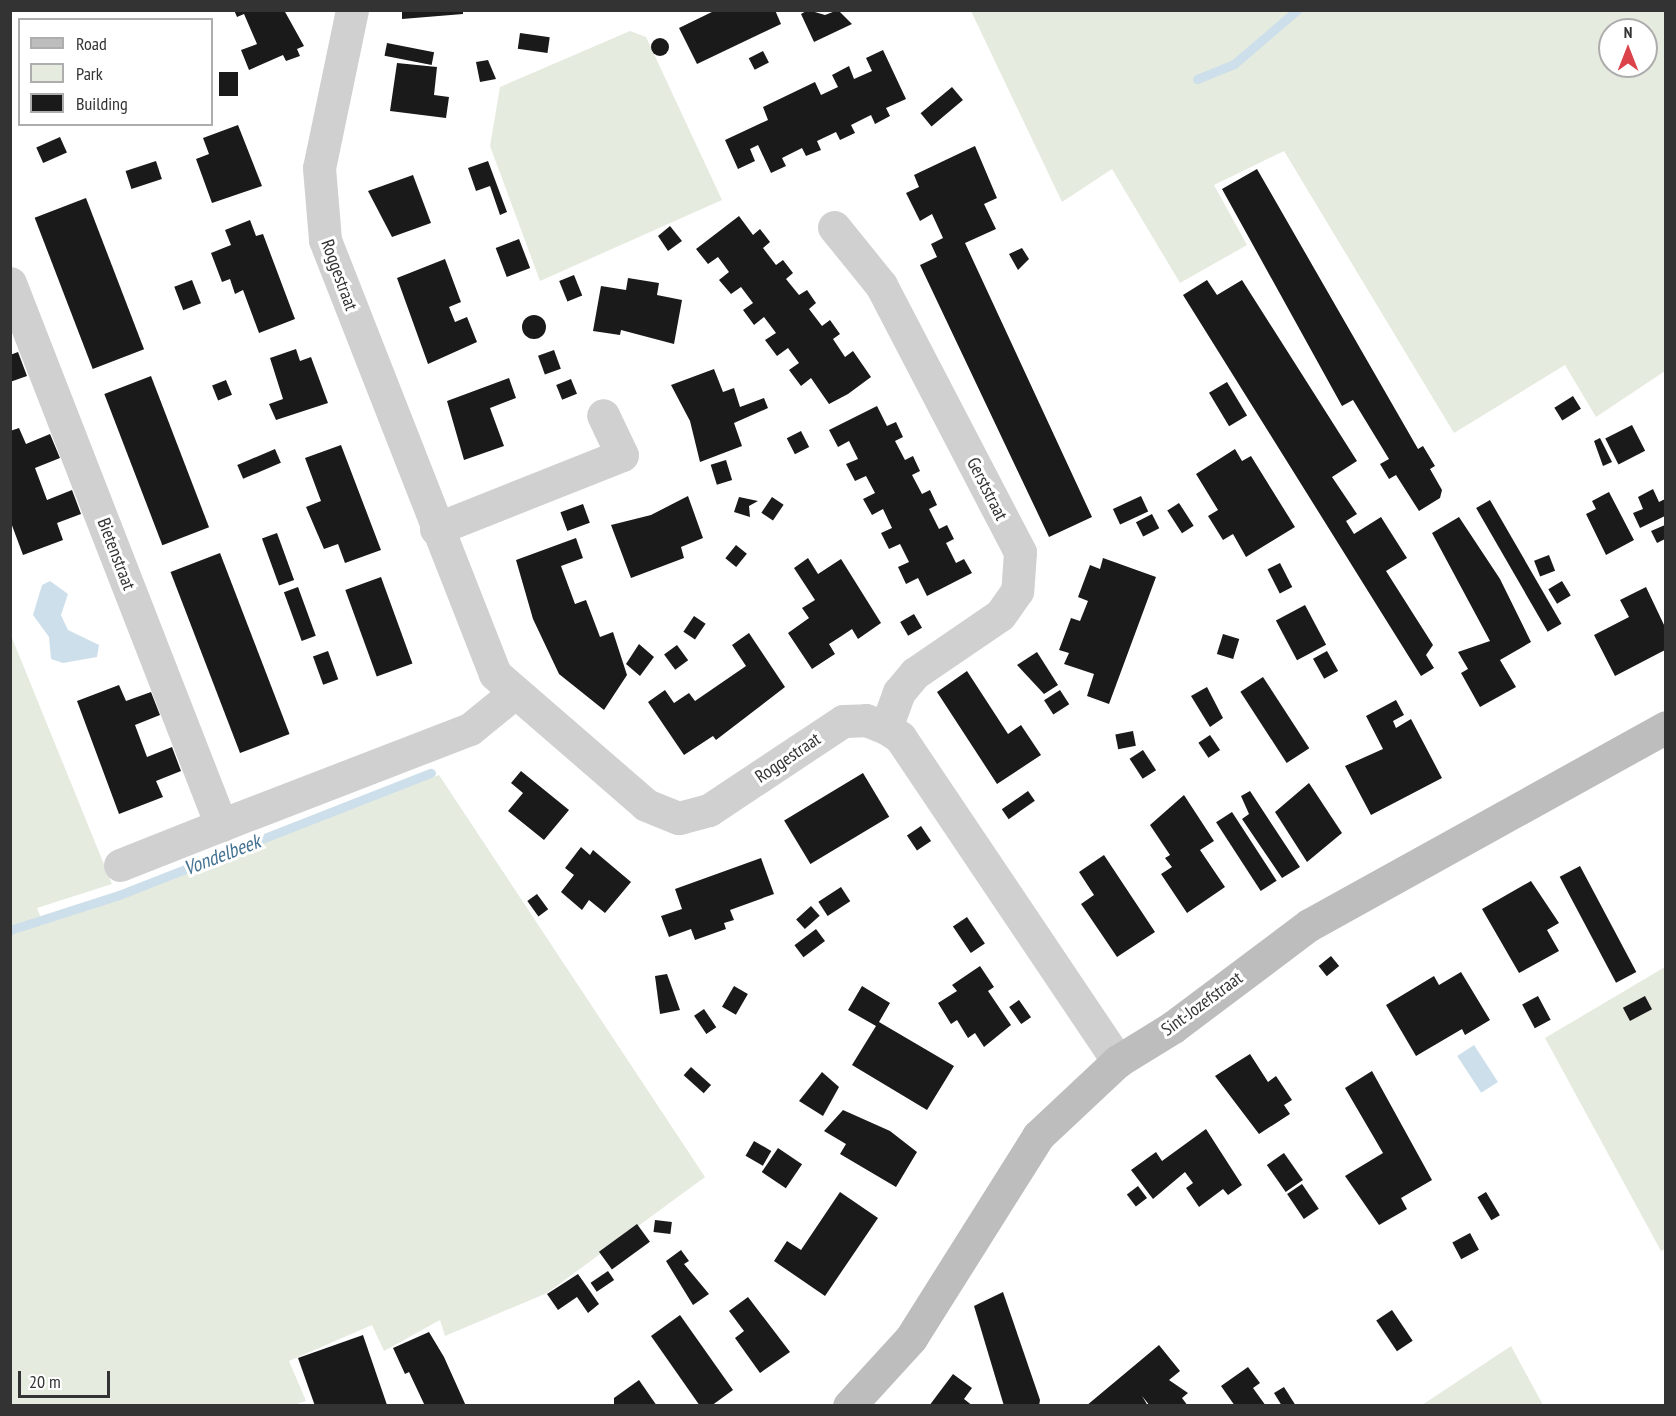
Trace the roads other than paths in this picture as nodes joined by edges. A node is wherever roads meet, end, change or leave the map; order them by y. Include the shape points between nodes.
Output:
1 (352, 10) edge
2 (834, 227) dead end
3 (10, 283) edge
4 (603, 415) dead end
5 (435, 529) junction
6 (514, 693) junction
7 (1665, 727) edge
8 (886, 728) junction
9 (221, 825) junction
10 (120, 865) dead end
11 (1118, 1061) junction
12 (849, 1406) edge

1 - 5 street, Roggestraat via 319,168 325,240
2 - 8 street, Gerststraat via 881,285 1020,552 1017,591 1000,615 915,674 899,692
3 - 9 street, Bietenstraat
4 - 5 street via 621,455
5 - 6 street, Roggestraat via 478,641 495,675
6 - 8 street, Roggestraat via 646,805 679,818 709,810 843,721
6 - 9 street via 470,729
7 - 11 street, Sint-Jozefstraat via 1309,925 1173,1027
8 - 11 street via 900,737
9 - 10 street
11 - 12 street, Sint-Jozefstraat via 1038,1136 911,1338

